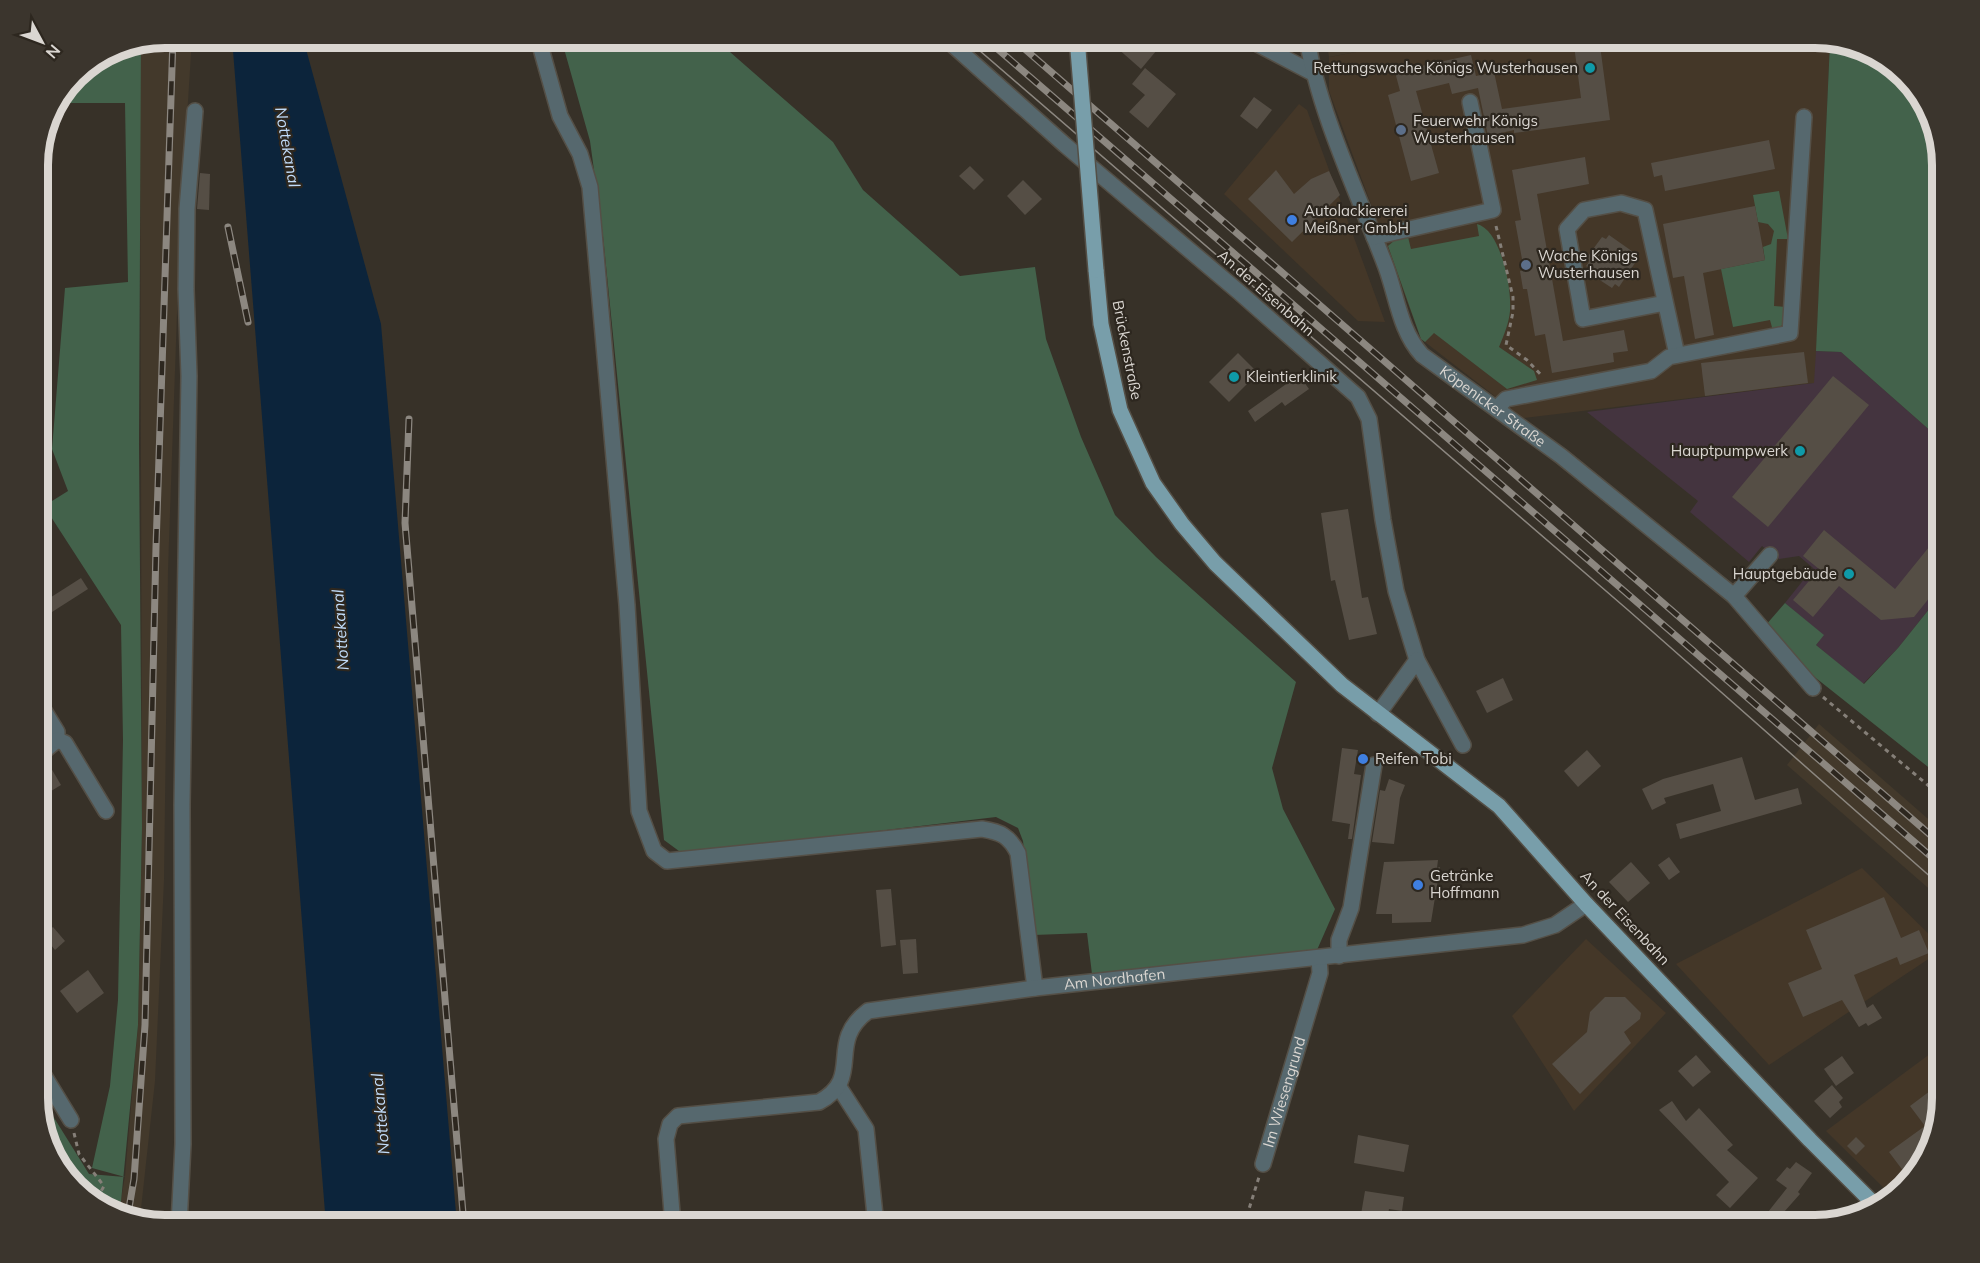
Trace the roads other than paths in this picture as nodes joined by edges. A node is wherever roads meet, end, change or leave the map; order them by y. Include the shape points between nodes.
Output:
1 (541, 48) edge
2 (956, 48) edge
3 (1078, 48) edge
4 (1265, 48) edge
5 (1309, 48) edge
6 (1313, 73) junction
7 (1470, 102) dead end
8 (195, 111) dead end
9 (1804, 117) dead end
10 (1374, 237) junction
11 (1665, 303) junction
12 (1677, 355) junction
13 (1498, 408) junction
14 (1770, 555) dead end
15 (1734, 596) junction
16 (1417, 660) junction
17 (1813, 688) road end
18 (1378, 714) junction
19 (48, 717) edge
20 (57, 740) junction
21 (1463, 745) dead end
22 (48, 748) edge
23 (1374, 765) dead end
24 (106, 811) dead end
25 (1586, 904) junction
26 (1339, 956) junction
27 (1319, 958) junction
28 (1035, 988) junction
29 (48, 1082) edge
30 (839, 1087) junction
31 (71, 1120) road end
32 (1263, 1164) road end
33 (1871, 1201) edge
34 (179, 1215) edge
35 (672, 1215) edge
36 (875, 1215) edge

1 - 28 street via 560,116 580,154 590,187 627,605 639,811 654,851 667,861 997,831 1009,837 1018,853
2 - 16 street, An der Eisenbahn via 1358,397 1369,419 1396,591
3 - 18 main road, Brückenstraße, bridge via 1101,324 1111,379 1132,441 1154,483 1215,563 1306,653
4 - 6 street
5 - 6 street, Köpenicker Straße
6 - 10 street, Köpenicker Straße
7 - 10 street via 1493,210
8 - 34 street via 186,278 189,376
9 - 12 street via 1790,333
10 - 13 street, Köpenicker Straße via 1409,341 1422,355
11 - 11 street via 1645,210 1621,203 1584,210 1567,229 1583,319
11 - 12 street
12 - 13 street via 1651,371 1506,399
13 - 15 street, Köpenicker Straße
14 - 15 street
15 - 17 street, Köpenicker Straße
16 - 18 street
16 - 21 street, An der Eisenbahn
18 - 25 main road, An der Eisenbahn via 1499,806
19 - 20 street
20 - 22 street
20 - 24 street via 65,743
23 - 26 street via 1351,908 1339,940
25 - 26 street, Am Nordhafen via 1555,925 1523,935
25 - 33 main road, An der Eisenbahn
26 - 27 street, Am Nordhafen
27 - 28 street, Am Nordhafen
27 - 32 street, Im Wiesengrund via 1320,973
28 - 30 street, Am Nordhafen via 868,1011 855,1020 847,1034
29 - 31 street
30 - 35 street via 819,1102 678,1116 670,1124 666,1139
30 - 36 street via 866,1129

